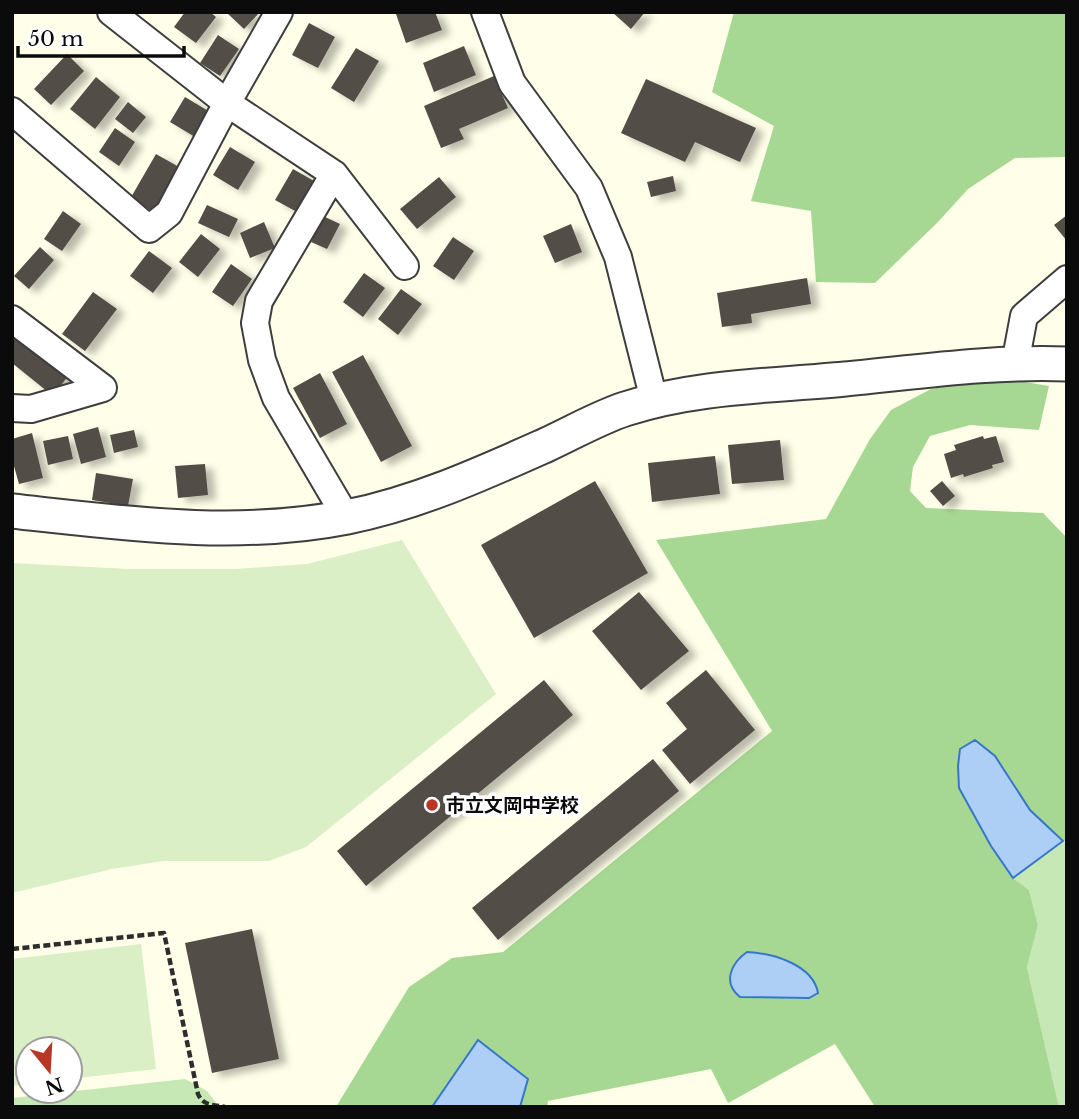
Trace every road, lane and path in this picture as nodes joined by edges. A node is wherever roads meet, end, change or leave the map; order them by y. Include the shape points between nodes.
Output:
1 (111, 12) edge
2 (279, 12) edge
3 (485, 12) edge
4 (227, 103) junction
5 (12, 111) edge
6 (334, 174) junction
7 (405, 265) dead end
8 (1067, 279) edge
9 (12, 319) edge
10 (1015, 363) junction
11 (1067, 365) edge
12 (654, 400) junction
13 (12, 408) edge
14 (12, 511) edge
15 (346, 517) junction
16 (12, 949) edge
17 (225, 1107) edge

1 - 4 street
2 - 4 street
3 - 12 street via 512,83 589,188 618,257
4 - 5 street via 169,213 149,229
4 - 6 street
6 - 7 street
6 - 15 street via 259,301 255,323 276,398
8 - 10 street via 1024,317
9 - 13 street via 103,388 31,409
10 - 11 street
10 - 12 street
12 - 15 street via 461,484
14 - 15 street via 158,527 256,526
16 - 17 path via 164,933 200,1100

